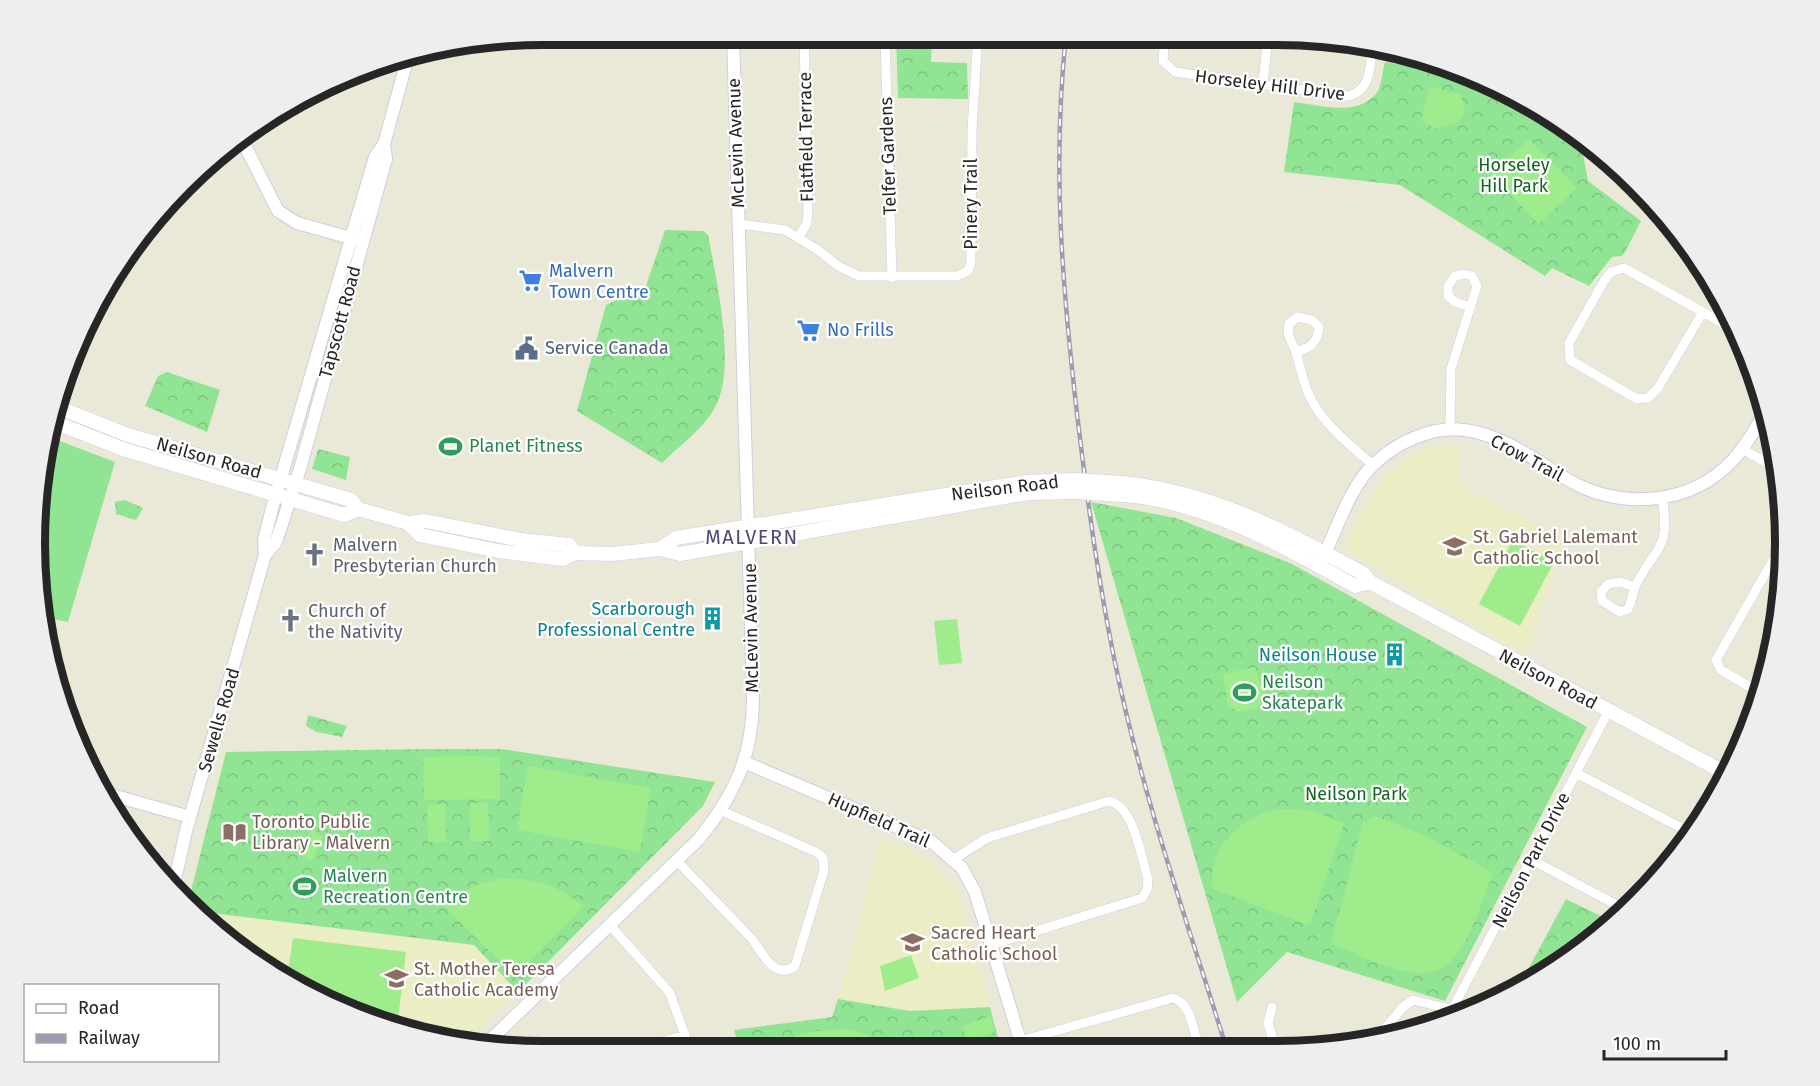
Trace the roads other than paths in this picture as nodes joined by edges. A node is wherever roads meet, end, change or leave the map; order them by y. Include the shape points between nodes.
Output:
1 (734, 45) edge
2 (804, 45) edge
3 (885, 45) edge
4 (977, 45) edge
5 (1164, 45) edge
6 (1267, 45) edge
7 (1371, 54) edge
8 (406, 64) edge
9 (1263, 83) junction
10 (244, 145) edge
11 (739, 224) junction
12 (799, 237) junction
13 (357, 240) junction
14 (892, 278) junction
15 (1471, 307) dead end
16 (1703, 312) junction
17 (1725, 324) edge
18 (1296, 352) dead end
19 (63, 410) edge
20 (1760, 421) edge
21 (60, 424) edge
22 (1450, 429) junction
23 (1742, 449) junction
24 (1768, 464) edge
25 (1373, 465) junction
26 (218, 468) junction
27 (289, 480) junction
28 (1124, 489) junction
29 (283, 496) junction
30 (1662, 497) junction
31 (358, 509) junction
32 (749, 535) junction
33 (1326, 553) junction
34 (1775, 557) edge
35 (1319, 566) junction
36 (1370, 582) junction
37 (1635, 587) dead end
38 (1753, 689) edge
39 (1608, 712) junction
40 (744, 762) junction
41 (1720, 770) edge
42 (1576, 772) junction
43 (114, 796) edge
44 (722, 811) junction
45 (190, 817) junction
46 (1684, 829) edge
47 (954, 859) junction
48 (1532, 860) junction
49 (677, 861) junction
50 (175, 878) edge
51 (1618, 906) edge
52 (610, 925) junction
53 (991, 945) junction
54 (1272, 1007) dead end
55 (1453, 1008) joint
56 (1385, 1029) edge
57 (685, 1035) junction
58 (493, 1038) edge
59 (665, 1041) edge
60 (687, 1041) edge
61 (1020, 1041) edge
62 (1037, 1041) edge
63 (1196, 1041) edge
64 (1273, 1041) edge

1 - 11 street, McLevin Avenue
2 - 12 street, Flatfield Terrace via 808,211
3 - 14 street, Telfer Gardens
4 - 14 street, Pinery Trail via 971,263 968,271 957,276
5 - 9 street, Horseley Hill Drive via 1163,61 1174,72
6 - 9 street
7 - 9 street, Horseley Hill Drive via 1367,82 1353,95
8 - 13 street, Tapscott Road via 384,144 375,157
10 - 13 street via 278,211 297,223
11 - 12 street, Pinery Trail via 773,226
11 - 32 street, McLevin Avenue
12 - 14 street, Pinery Trail via 851,274
13 - 27 street, Tapscott Road
15 - 22 street via 1451,369
16 - 16 street via 1624,268 1618,269 1604,281 1569,343 1570,360 1638,399 1648,398 1658,388
16 - 17 street
18 - 25 street via 1305,386 1318,411
19 - 26 main road, Neilson Road
20 - 23 street, Crow Trail
21 - 26 main road, Neilson Road via 123,449
22 - 25 street, Crow Trail via 1405,441
22 - 30 street, Crow Trail via 1497,439 1597,493 1626,499
23 - 24 street
23 - 30 street, Crow Trail via 1708,480
25 - 33 street, Crow Trail via 1357,487
26 - 27 main road, Neilson Road
26 - 29 main road, Neilson Road
27 - 29 street, Tapscott Road
27 - 31 main road, Neilson Road via 351,500
28 - 32 main road, Neilson Road, bridge via 1076,492 1028,487
28 - 33 main road, Neilson Road via 1185,493 1223,504
28 - 35 main road, Neilson Road via 1228,522
29 - 31 main road, Neilson Road via 344,515
29 - 45 street, Sewells Road via 264,540 266,555
30 - 37 street via 1665,537
31 - 32 main road, Neilson Road via 408,523 425,521 492,542 569,546 576,553 660,549 680,554
32 - 40 street, McLevin Avenue via 753,717
33 - 35 street, Crow Trail
33 - 36 main road, Neilson Road via 1364,574
34 - 38 street via 1716,660 1721,670
35 - 36 main road, Neilson Road via 1355,586
36 - 39 main road, Neilson Road
39 - 41 main road, Neilson Road
39 - 42 street, Neilson Park Drive
40 - 44 street, McLevin Avenue
40 - 47 street, Hupfield Trail via 932,842
42 - 46 street
42 - 48 street, Neilson Park Drive
43 - 45 street
44 - 49 street, McLevin Avenue
44 - 49 street via 823,858 824,870 795,966 776,968
45 - 50 street, Sewells Road
47 - 53 street, Hupfield Trail via 975,892
47 - 53 street via 987,838 1110,801 1128,815 1148,879 1142,898
48 - 51 street
48 - 55 street, Neilson Park Drive
49 - 52 street, McLevin Avenue
52 - 57 street via 670,993
52 - 58 street, McLevin Avenue
53 - 61 street, Hupfield Trail
54 - 64 street via 1268,1023
55 - 56 street via 1413,1000
57 - 59 street
57 - 60 street
62 - 63 street via 1173,998 1186,1007

